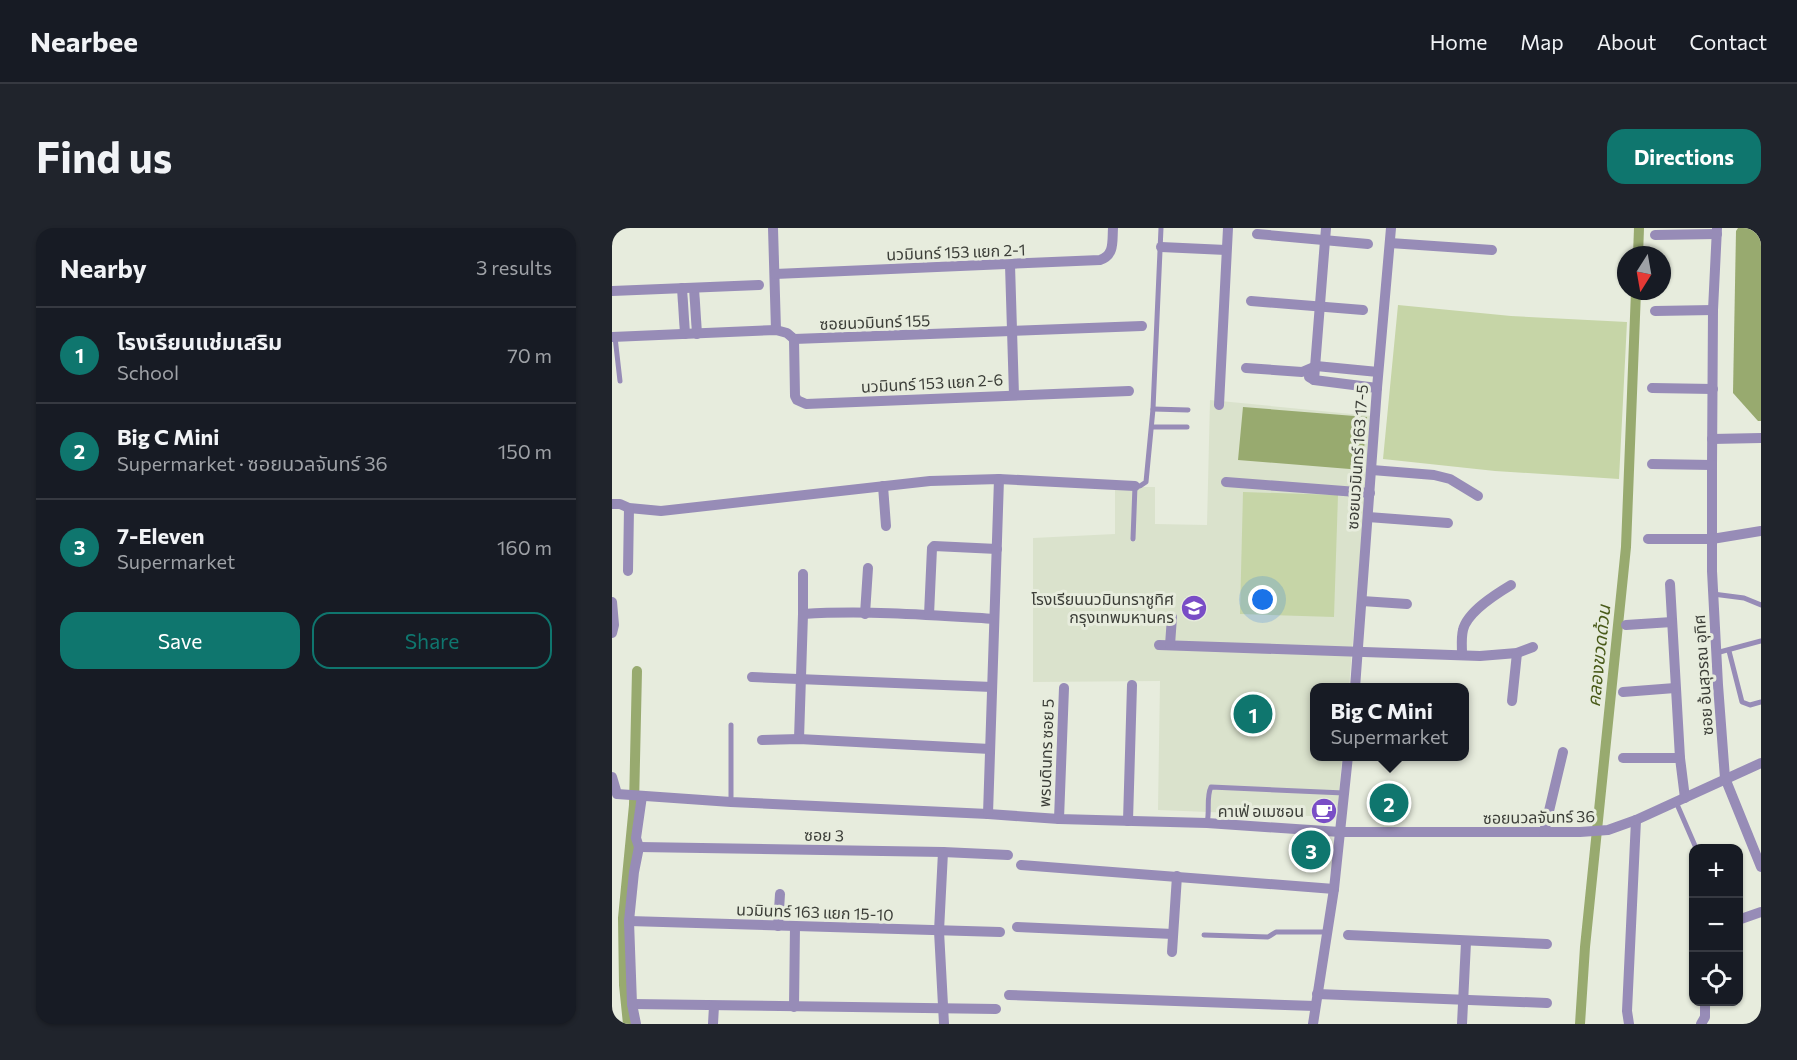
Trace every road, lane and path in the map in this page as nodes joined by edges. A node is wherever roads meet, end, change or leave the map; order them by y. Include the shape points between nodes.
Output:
1 (773, 228) edge
2 (1113, 228) edge
3 (1161, 228) edge
4 (1228, 228) edge
5 (1391, 228) edge
6 (1717, 231) edge
7 (1257, 234) dead end
8 (1325, 234) edge
9 (1655, 235) dead end
10 (1390, 243) junction
11 (1368, 244) dead end
12 (1161, 247) junction
13 (1226, 250) junction
14 (1492, 250) dead end
15 (1010, 265) junction
16 (775, 274) junction
17 (759, 285) dead end
18 (682, 288) junction
19 (694, 288) junction
20 (612, 291) edge
21 (1251, 301) dead end
22 (1321, 307) junction
23 (1363, 310) dead end
24 (1713, 310) junction
25 (1655, 311) dead end
26 (1142, 326) dead end
27 (776, 330) junction
28 (1011, 332) junction
29 (685, 334) junction
30 (697, 334) junction
31 (613, 337) edge
32 (794, 339) junction
33 (1316, 366) junction
34 (1246, 368) dead end
35 (1302, 372) junction
36 (1378, 372) junction
37 (1314, 380) junction
38 (620, 381) dead end
39 (1377, 388) junction
40 (1652, 388) dead end
41 (1713, 389) junction
42 (1129, 391) dead end
43 (1014, 395) junction
44 (1219, 405) dead end
45 (1153, 409) junction
46 (1188, 410) dead end
47 (1152, 427) junction
48 (1187, 427) dead end
49 (1761, 438) edge
50 (1712, 440) junction
51 (1652, 464) dead end
52 (1712, 465) junction
53 (1372, 470) junction
54 (999, 479) junction
55 (1226, 482) dead end
56 (883, 486) junction
57 (1135, 486) junction
58 (1370, 493) junction
59 (1478, 496) dead end
60 (612, 504) edge
61 (629, 508) junction
62 (1368, 517) junction
63 (1448, 524) dead end
64 (886, 526) dead end
65 (1761, 531) edge
66 (1133, 539) dead end
67 (1648, 539) dead end
68 (1712, 540) junction
69 (997, 549) junction
70 (868, 568) dead end
71 (628, 571) dead end
72 (803, 574) dead end
73 (1670, 584) dead end
74 (1511, 585) dead end
75 (1713, 594) junction
76 (612, 602) edge
77 (1362, 602) junction
78 (1407, 604) dead end
79 (1761, 605) edge
80 (803, 614) junction
81 (865, 614) junction
82 (929, 615) junction
83 (1172, 616) dead end
84 (994, 619) junction
85 (1672, 622) junction
86 (1626, 625) dead end
87 (612, 633) edge
88 (1761, 641) edge
89 (1158, 645) dead end
90 (1170, 645) junction
91 (1533, 647) dead end
92 (1359, 651) junction
93 (1730, 651) junction
94 (1516, 653) junction
95 (1716, 653) junction
96 (1462, 654) junction
97 (752, 677) dead end
98 (802, 678) junction
99 (1355, 683) edge
100 (1132, 685) dead end
101 (992, 687) junction
102 (1064, 688) dead end
103 (1675, 688) junction
104 (1623, 692) dead end
105 (1512, 701) dead end
106 (1761, 702) edge
107 (731, 725) dead end
108 (799, 739) junction
109 (762, 740) dead end
110 (990, 749) junction
111 (1563, 752) dead end
112 (1623, 758) dead end
113 (1680, 758) junction
114 (1348, 761) edge
115 (1761, 763) edge
116 (612, 777) edge
117 (1725, 778) junction
118 (1345, 793) junction
119 (641, 796) junction
120 (1680, 800) junction
121 (730, 801) junction
122 (988, 814) junction
123 (1059, 819) junction
124 (1636, 820) junction
125 (1128, 821) junction
126 (1207, 823) junction
127 (1340, 832) junction
128 (1544, 832) junction
129 (1694, 844) edge
130 (639, 847) junction
131 (943, 852) junction
132 (1008, 855) dead end
133 (1021, 865) dead end
134 (1761, 867) edge
135 (1177, 876) junction
136 (1334, 889) junction
137 (780, 894) dead end
138 (1761, 912) edge
139 (1743, 918) edge
140 (629, 921) junction
141 (778, 926) junction
142 (795, 926) junction
143 (1017, 927) dead end
144 (939, 931) junction
145 (1000, 932) dead end
146 (1328, 932) junction
147 (1173, 934) junction
148 (1204, 935) dead end
149 (1348, 935) dead end
150 (1466, 942) junction
151 (1547, 944) dead end
152 (1172, 952) dead end
153 (1009, 994) dead end
154 (1317, 994) junction
155 (1464, 998) junction
156 (1547, 1003) dead end
157 (632, 1004) junction
158 (714, 1006) junction
159 (1315, 1006) junction
160 (1705, 1006) edge
161 (794, 1007) junction
162 (943, 1008) junction
163 (996, 1009) dead end
164 (636, 1024) edge
165 (713, 1024) edge
166 (944, 1024) edge
167 (1313, 1024) edge
168 (1462, 1024) edge
169 (1629, 1024) edge
170 (1701, 1024) edge

1 - 16 street
2 - 15 street, นวมินทร์ 153 แยก 2-1 via 1112,250 1106,258
3 - 12 lane
4 - 13 street
5 - 10 street, ซอยนวมินทร์ 163 17-5
6 - 9 street
6 - 24 street, ซอย อ้นสุวรณ อุทิศ
7 - 8 street
8 - 11 street
8 - 22 street
10 - 14 street
10 - 36 street, ซอยนวมินทร์ 163 17-5
12 - 13 street
12 - 45 lane
13 - 44 street
15 - 16 street, นวมินทร์ 153 แยก 2-1
15 - 28 street
16 - 27 street
17 - 19 street
18 - 19 street
18 - 20 street
18 - 29 street
19 - 30 street
21 - 22 street
22 - 23 street
22 - 33 street
24 - 25 street
24 - 41 street, ซอย อ้นสุวรณ อุทิศ
26 - 28 street, ซอยนวมินทร์ 155
27 - 30 street, ซอยนวมินทร์ 155
27 - 32 street, ซอยนวมินทร์ 155
28 - 32 street, ซอยนวมินทร์ 155
28 - 43 street
29 - 30 street, ซอยนวมินทร์ 155
29 - 31 street, ซอยนวมินทร์ 155
31 - 38 lane
32 - 43 street, นวมินทร์ 153 แยก 2-6 via 795,396 806,404
33 - 35 street
33 - 36 street
33 - 37 street
34 - 35 street
35 - 37 street
36 - 39 street, ซอยนวมินทร์ 163 17-5
37 - 39 street
39 - 53 street, ซอยนวมินทร์ 163 17-5
40 - 41 street
41 - 50 street, ซอย อ้นสุวรณ อุทิศ
42 - 43 street, นวมินทร์ 153 แยก 2-6
45 - 46 lane
45 - 47 lane
47 - 48 lane
47 - 57 lane via 1147,478 1143,485
49 - 50 street
50 - 52 street, ซอย อ้นสุวรณ อุทิศ
51 - 52 street
52 - 68 street, ซอย อ้นสุวรณ อุทิศ
53 - 58 street, ซอยนวมินทร์ 163 17-5
53 - 59 street via 1450,479
54 - 56 street
54 - 57 street
54 - 69 street
55 - 58 street
56 - 61 street via 661,511
56 - 64 street
57 - 66 lane
58 - 62 street, ซอยนวมินทร์ 163 17-5
60 - 61 street
61 - 71 street
62 - 63 street
62 - 77 street, ซอยนวมินทร์ 163 17-5
65 - 68 street
67 - 68 street
68 - 75 street, ซอย อ้นสุวรณ อุทิศ
69 - 82 street via 934,546
69 - 84 street
70 - 81 street
72 - 80 street
73 - 85 street
74 - 96 street via 1484,603 1466,622
75 - 79 lane via 1744,598
75 - 95 street, ซอย อ้นสุวรณ อุทิศ
76 - 87 street
77 - 78 street
77 - 92 street, ซอยนวมินทร์ 163 17-5
80 - 81 street
80 - 98 street
81 - 82 street
82 - 84 street
83 - 90 street
84 - 101 street
85 - 86 street
85 - 103 street
88 - 93 lane
89 - 90 street
90 - 92 street
91 - 94 street
92 - 96 street
92 - 99 street, ซอยนวมินทร์ 163 17-5
93 - 95 lane
93 - 106 lane via 1742,702
94 - 96 street
94 - 105 street
95 - 117 street, ซอย อ้นสุวรณ อุทิศ
97 - 98 street
98 - 101 street
98 - 108 street
100 - 125 street
101 - 110 street
102 - 123 street, พรบดินทร ซอย 5
103 - 104 street
103 - 113 street
107 - 121 lane
108 - 109 street
108 - 110 street
110 - 122 street
111 - 128 street
112 - 113 street
113 - 120 street
114 - 118 street
115 - 117 street, ซอยนวลจันทร์ 36
116 - 119 street, ซอยนวลจันทร์ 36 via 617,794
117 - 120 street, ซอยนวลจันทร์ 36
117 - 134 street, ซอย อ้นสุวรณ อุทิศ
118 - 126 lane via 1211,787
118 - 127 street
119 - 121 street, ซอยนวลจันทร์ 36
119 - 130 street via 636,838
120 - 124 street, ซอยนวลจันทร์ 36
120 - 129 lane
121 - 122 street, ซอยนวลจันทร์ 36
122 - 123 street, ซอยนวลจันทร์ 36
123 - 125 street, ซอยนวลจันทร์ 36
124 - 128 street, ซอยนวลจันทร์ 36 via 1608,830
124 - 169 street
125 - 126 street, ซอยนวลจันทร์ 36
126 - 127 street, ซอยนวลจันทร์ 36
127 - 128 street, ซอยนวลจันทร์ 36
127 - 136 street
130 - 131 street, ซอย 3
130 - 140 street
131 - 132 street, ซอย 3
131 - 144 street
133 - 135 street
135 - 136 street
135 - 147 street
136 - 146 street
137 - 141 street
138 - 139 street
140 - 141 street, นวมินทร์ 163 แยก 15-10
140 - 157 street
141 - 142 street, นวมินทร์ 163 แยก 15-10
142 - 144 street, นวมินทร์ 163 แยก 15-10
142 - 161 street
143 - 147 street
144 - 145 street, นวมินทร์ 163 แยก 15-10
144 - 162 street
146 - 148 lane via 1276,932 1268,937
146 - 154 street
147 - 152 street
149 - 150 street
150 - 151 street
150 - 155 street
153 - 159 street
154 - 155 street
154 - 159 street
155 - 156 street
155 - 168 street
157 - 158 street
157 - 164 street
158 - 161 street
158 - 165 street
159 - 167 street
160 - 170 street
161 - 162 street
162 - 163 street
162 - 166 street

